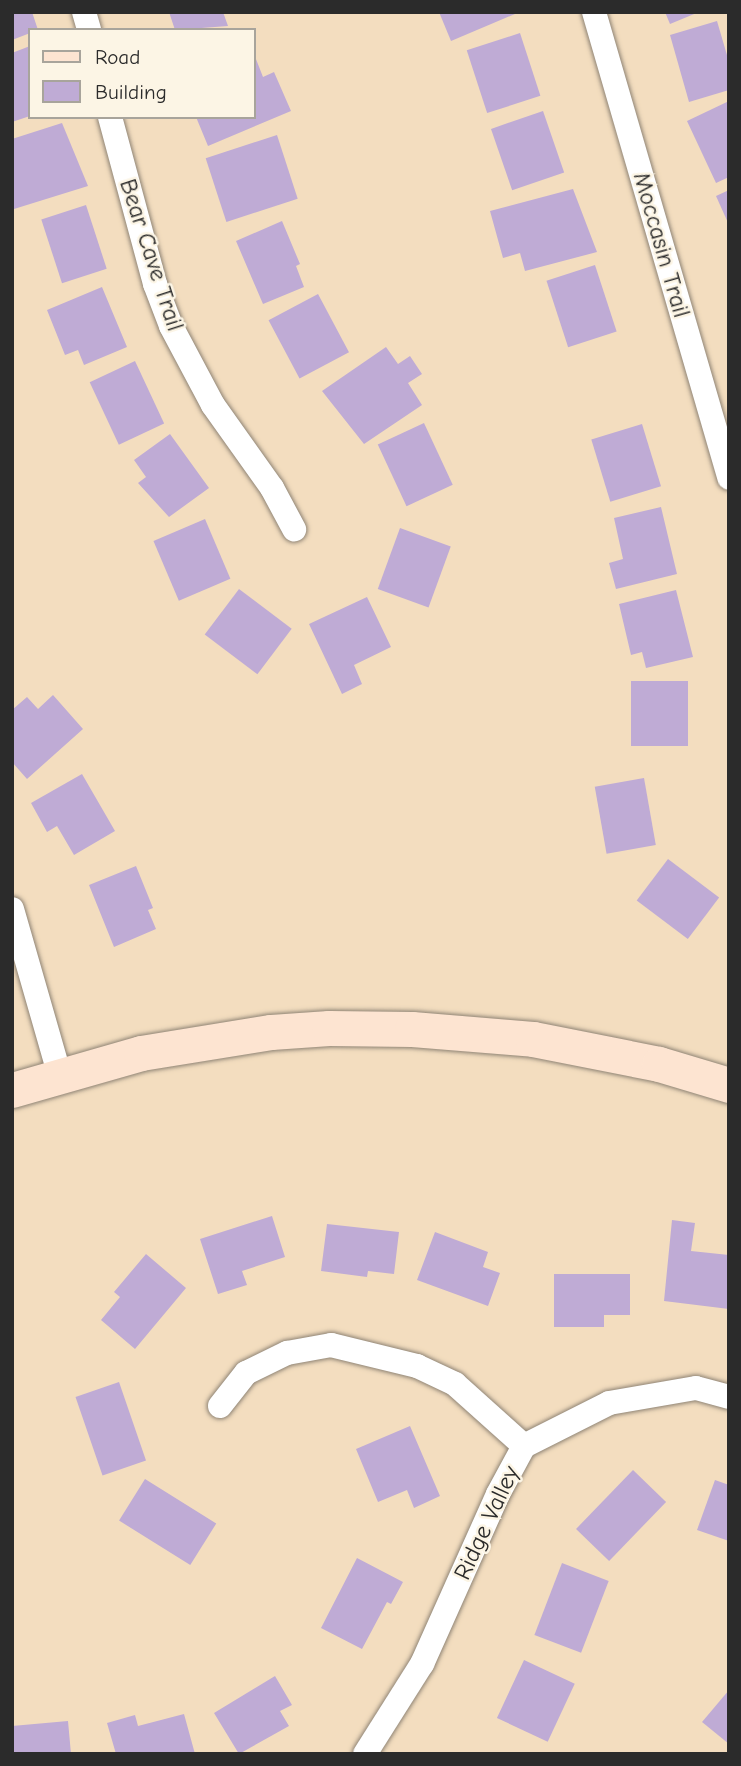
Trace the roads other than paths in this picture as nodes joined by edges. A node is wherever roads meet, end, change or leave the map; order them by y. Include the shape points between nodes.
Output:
1 (594, 12) edge
2 (111, 119) edge
3 (729, 478) edge
4 (293, 529) dead end
5 (12, 909) edge
6 (59, 1073) junction
7 (729, 1085) edge
8 (12, 1090) edge
9 (729, 1397) edge
10 (220, 1406) dead end
11 (524, 1446) junction
12 (365, 1754) edge

1 - 3 street, Moccasin Trail
2 - 4 street, Bear Cave Trail via 170,326 213,405 272,488
5 - 6 street
6 - 7 street via 141,1053 271,1032 412,1029 577,1046
6 - 8 street
9 - 11 street, Ridge Valley via 696,1388 609,1403
10 - 11 street via 246,1373 287,1353 331,1345 417,1366 455,1384
11 - 12 street, Ridge Valley via 498,1493 422,1664

